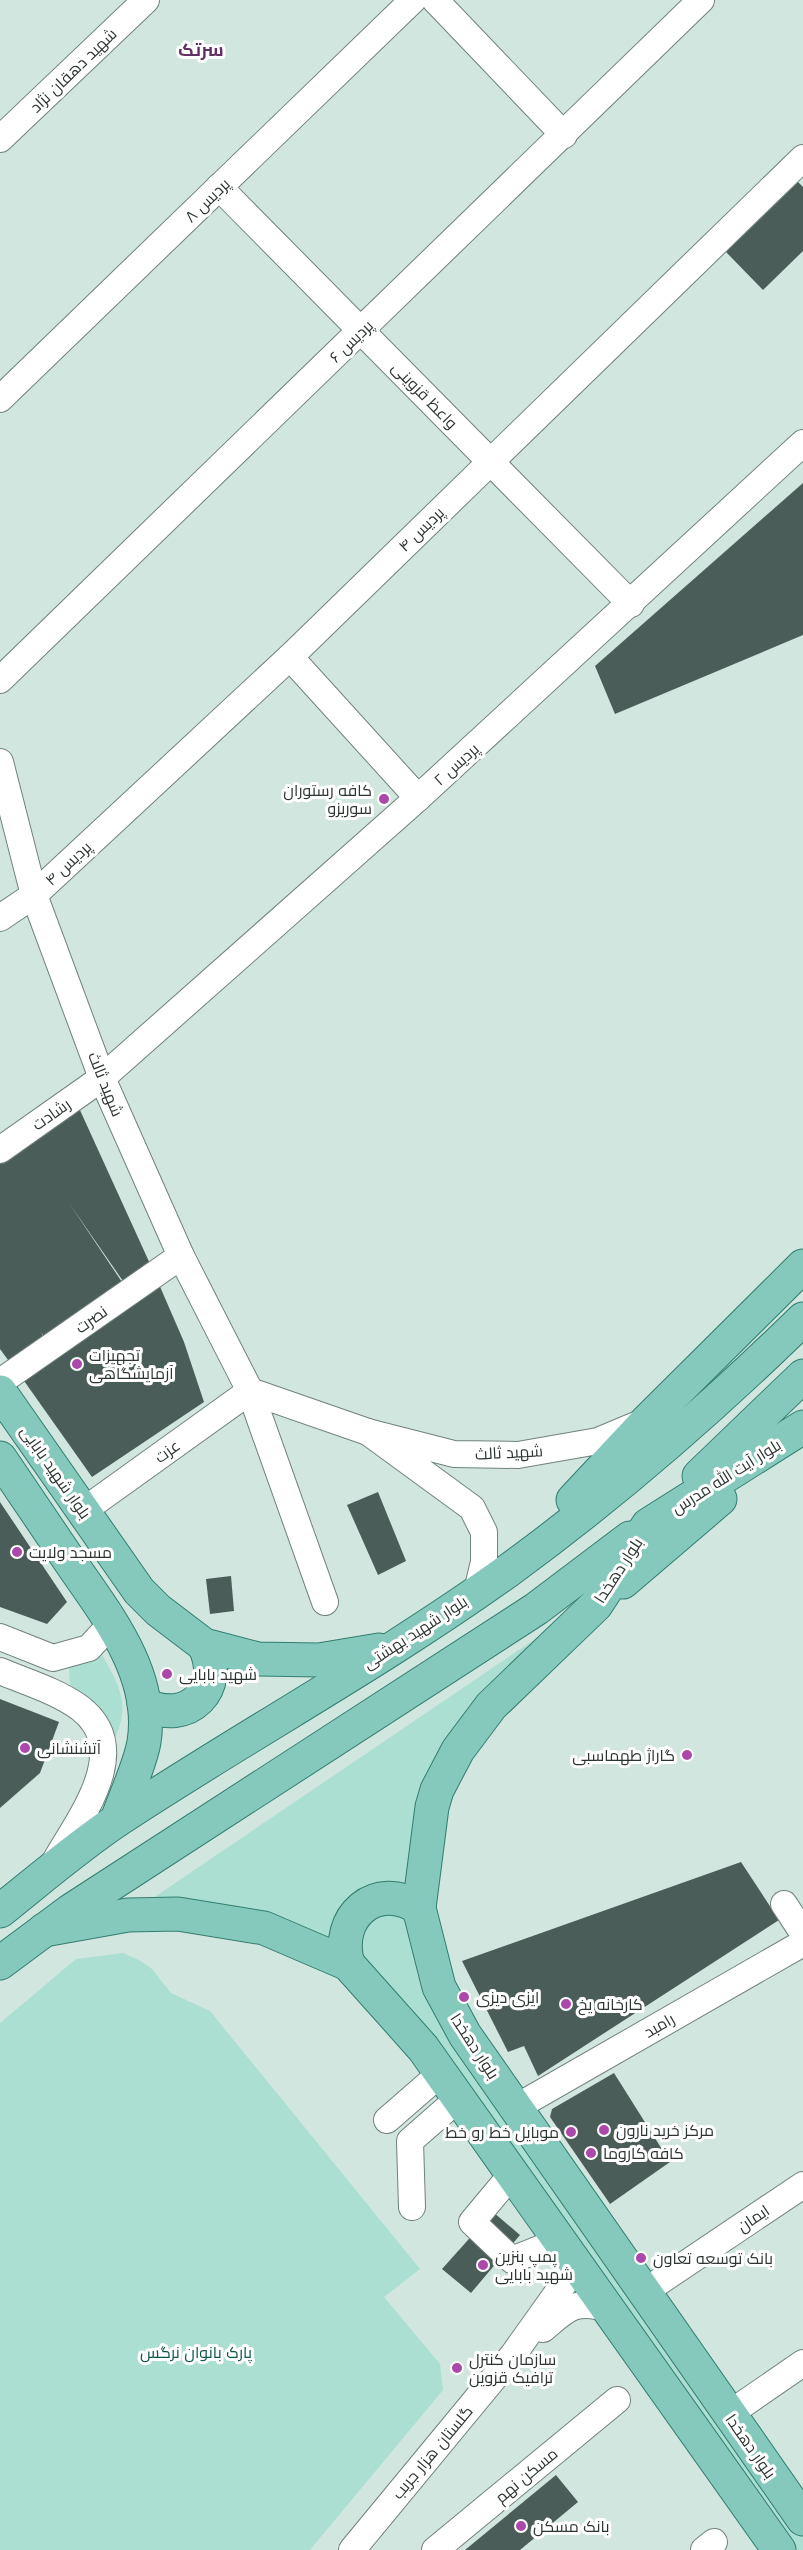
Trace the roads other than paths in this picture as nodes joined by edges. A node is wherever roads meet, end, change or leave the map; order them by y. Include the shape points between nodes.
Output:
1 (146, 0) edge
2 (413, 0) edge
3 (435, 0) edge
4 (701, 0) edge
5 (564, 135) junction
6 (0, 139) edge
7 (803, 158) edge
8 (219, 187) junction
9 (362, 330) junction
10 (0, 399) edge
11 (803, 443) edge
12 (490, 462) junction
13 (631, 603) junction
14 (290, 657) junction
15 (0, 680) edge
16 (0, 762) edge
17 (418, 798) junction
18 (34, 895) junction
19 (0, 918) edge
20 (102, 1078) junction
21 (0, 1150) edge
22 (181, 1256) junction
23 (803, 1266) edge
24 (803, 1318) edge
25 (803, 1376) edge
26 (0, 1382) edge
27 (250, 1391) junction
28 (0, 1392) edge
29 (647, 1420) junction
30 (802, 1429) edge
31 (368, 1431) junction
32 (0, 1458) edge
33 (83, 1511) junction
34 (648, 1525) junction
35 (508, 1570) junction
36 (477, 1591) junction
37 (325, 1602) dead end
38 (596, 1605) junction
39 (112, 1623) junction
40 (0, 1637) edge
41 (204, 1645) junction
42 (392, 1648) junction
43 (53, 1658) junction
44 (0, 1671) edge
45 (46, 1690) junction
46 (144, 1704) junction
47 (117, 1820) junction
48 (49, 1871) junction
49 (0, 1904) edge
50 (784, 1904) dead end
51 (419, 1908) junction
52 (0, 1911) edge
53 (44, 1930) junction
54 (803, 1933) edge
55 (803, 1943) edge
56 (1, 1963) edge
57 (348, 1964) junction
58 (450, 2086) junction
59 (515, 2108) junction
60 (387, 2120) dead end
61 (512, 2174) junction
62 (803, 2185) edge
63 (412, 2207) dead end
64 (565, 2248) junction
65 (644, 2292) junction
66 (607, 2308) junction
67 (513, 2355) junction
68 (803, 2363) edge
69 (617, 2400) dead end
70 (729, 2414) junction
71 (803, 2519) edge
72 (352, 2550) edge
73 (435, 2550) edge
74 (779, 2550) edge

1 - 6 street, شهید دهقان نژاد
2 - 8 street, پردیس ۸
3 - 5 street
4 - 5 street, پردیس ۶
5 - 9 street, پردیس ۶
7 - 12 street, پردیس ۴
8 - 9 street, واعظ قزوینی
8 - 10 street, پردیس ۸
9 - 12 street, واعظ قزوینی
9 - 15 street, پردیس ۶
11 - 13 street, پردیس ۲
12 - 13 street, واعظ قزوینی
12 - 14 street, پردیس ۴
13 - 17 street, پردیس ۲
14 - 17 street
14 - 18 street, پردیس ۴
16 - 18 street, شهید ثالث
17 - 20 street, پردیس ۲
18 - 19 street, پردیس ۴
18 - 20 street, شهید ثالث
20 - 21 street, رشادت
20 - 22 street, شهید ثالث
22 - 26 street, نصرت
22 - 27 street, شهید ثالث
23 - 29 main road
24 - 35 main road, بلوار شهید بهشتی via 742,1379 628,1478
25 - 34 main road
27 - 31 street, شهید ثالث
27 - 33 street, عزت
27 - 37 street, شهید ثالث
28 - 33 main road, بلوار شهید بابایی
29 - 31 street, شهید ثالث via 598,1441 518,1455 454,1454
29 - 35 main road
30 - 34 main road, بلوار آیت الله مدرس
30 - 38 main road
31 - 36 street, شهید ثالث via 472,1508 484,1532 484,1562
32 - 39 main road
33 - 41 main road, بلوار شهید بابایی via 139,1591
34 - 38 main road, بلوار دهخدا
34 - 53 main road via 536,1609
35 - 36 main road, بلوار شهید بهشتی
36 - 42 main road, بلوار شهید بهشتی
38 - 51 main road, بلوار دهخدا via 491,1706 458,1750 432,1807
39 - 43 street via 89,1648
39 - 46 main road via 131,1658
40 - 43 street
41 - 42 main road, بلوار شهید بابایی via 258,1659 319,1660
41 - 46 main road via 211,1676 195,1703 175,1712
42 - 47 main road, بلوار شهید بهشتی
43 - 45 street via 56,1675
44 - 45 street
45 - 48 street via 80,1708 96,1725 105,1749 99,1783
46 - 47 main road via 144,1742
47 - 48 main road, بلوار شهید بهشتی
48 - 49 main road
48 - 52 main road, بلوار شهید بهشتی
50 - 54 street
51 - 57 main road via 393,1899 376,1900 363,1907 344,1936
51 - 59 main road, بلوار دهخدا via 439,1987 465,2035
53 - 56 main road
53 - 57 main road via 128,1915 178,1914 264,1928
55 - 59 street, رامبد
57 - 58 main road via 423,2048
58 - 60 street
58 - 61 main road
58 - 63 street via 410,2141
59 - 65 main road, بلوار دهخدا
61 - 64 main road
61 - 64 street via 472,2222 512,2259
62 - 65 street, ایمان
64 - 66 main road
64 - 67 street via 565,2282
65 - 70 main road, بلوار دهخدا
66 - 67 street via 588,2303 569,2307
66 - 74 main road
67 - 72 street, گلستان هزار جریب
68 - 70 street
69 - 73 street, مسکن نهم
70 - 71 main road, بلوار دهخدا

